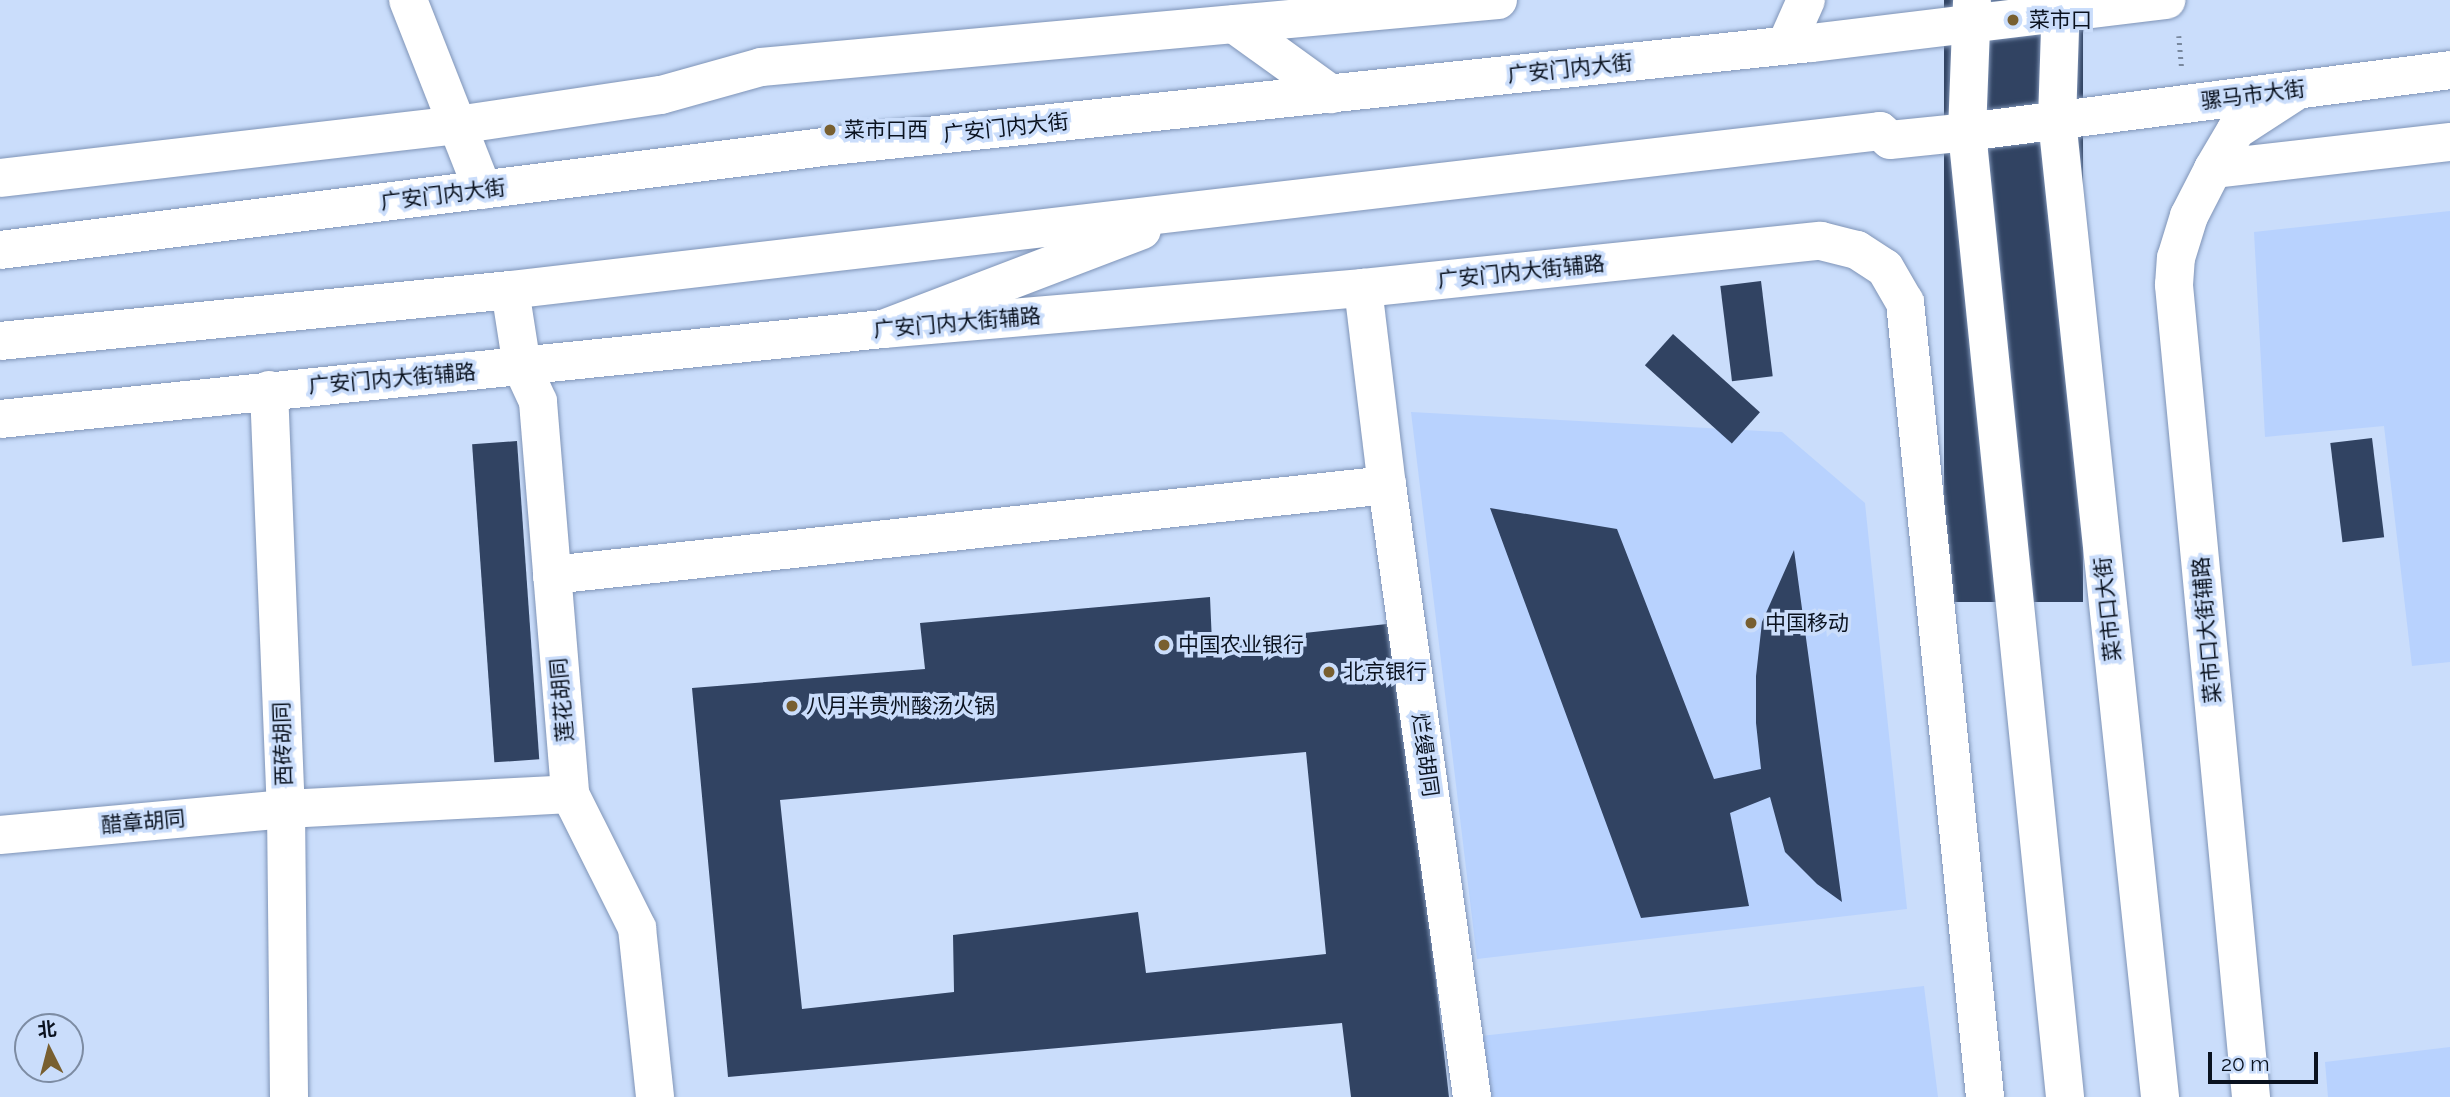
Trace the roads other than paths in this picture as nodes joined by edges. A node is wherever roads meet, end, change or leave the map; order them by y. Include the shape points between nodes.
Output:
1 (408, 0) edge
2 (1498, 0) edge
3 (1806, 0) edge
4 (2166, 0) edge
5 (2061, 6) edge
6 (1972, 13) edge
7 (1234, 24) junction
8 (1786, 46) junction
9 (2450, 70) edge
10 (2299, 89) junction
11 (1331, 94) junction
12 (2057, 120) junction
13 (457, 125) junction
14 (1967, 132) junction
15 (2450, 142) edge
16 (2213, 169) junction
17 (0, 178) edge
18 (483, 190) junction
19 (1198, 209) junction
20 (0, 250) edge
21 (1363, 288) junction
22 (510, 290) junction
23 (883, 329) junction
24 (0, 341) edge
25 (522, 367) junction
26 (269, 390) junction
27 (0, 419) edge
28 (1387, 485) junction
29 (552, 575) junction
30 (570, 793) junction
31 (286, 809) junction
32 (0, 835) edge
33 (289, 1097) edge
34 (655, 1097) edge
35 (1472, 1097) edge
36 (1985, 1097) edge
37 (2065, 1097) edge
38 (2160, 1097) edge
39 (2251, 1097) edge

1 - 13 main road
2 - 7 main road
3 - 8 main road
4 - 5 main road
5 - 6 main road, 广安门内大街
5 - 12 main road, 菜市口大街
6 - 8 main road, 广安门内大街
6 - 14 main road
7 - 11 main road
7 - 13 main road via 761,67 662,94
8 - 11 main road, 广安门内大街
9 - 10 main road, 骡马市大街
10 - 12 main road, 骡马市大街
10 - 16 main road, 菜市口大街辅路 via 2236,130
11 - 18 main road, 广安门内大街 via 832,146
12 - 14 main road, 骡马市大街
12 - 38 main road, 菜市口大街
13 - 17 main road
13 - 18 main road
14 - 19 main road via 1890,140 1880,131
14 - 37 main road
15 - 16 main road
16 - 39 main road, 菜市口大街辅路 via 2189,216 2176,258 2174,285
18 - 20 main road, 广安门内大街
19 - 22 main road
19 - 23 main road
21 - 23 main road, 广安门内大街辅路
21 - 28 main road, 烂缦胡同
21 - 36 main road, 广安门内大街辅路 via 1821,241 1857,250 1885,268 1905,302
22 - 24 main road
22 - 25 main road, 莲花胡同
23 - 25 main road, 广安门内大街辅路
25 - 26 main road, 广安门内大街辅路
25 - 29 main road, 莲花胡同 via 538,402
26 - 27 main road, 广安门内大街辅路
26 - 31 main road, 西砖胡同
28 - 29 main road
28 - 35 main road, 烂缦胡同
29 - 30 main road, 莲花胡同
30 - 31 main road, 醋章胡同
30 - 34 main road, 莲花胡同 via 638,928
31 - 32 main road, 醋章胡同
31 - 33 main road, 西砖胡同

